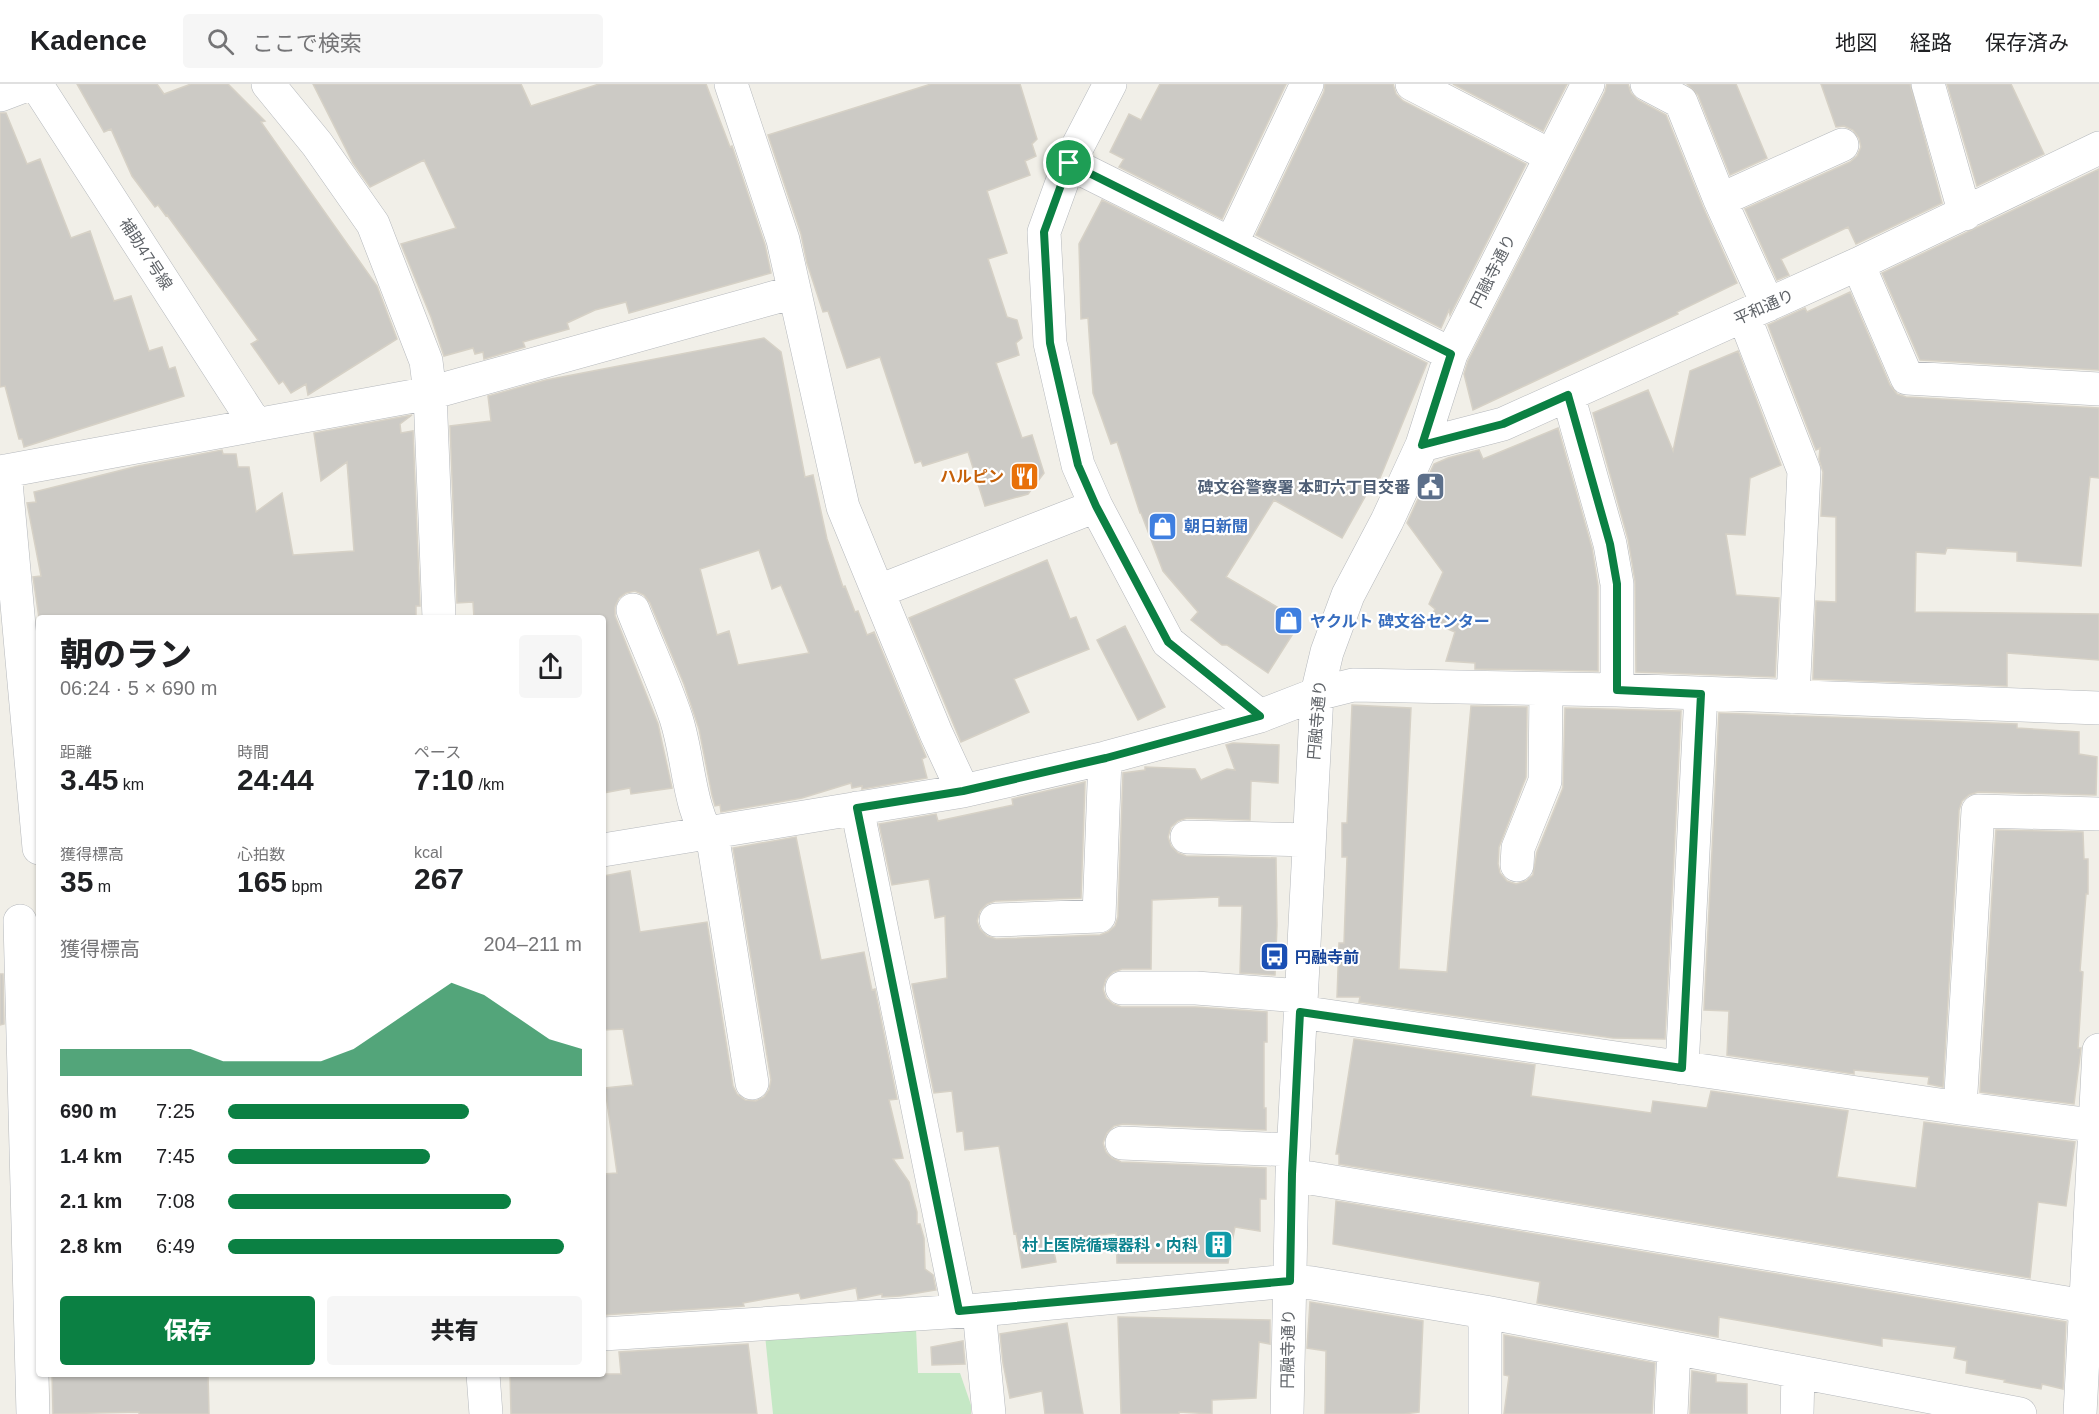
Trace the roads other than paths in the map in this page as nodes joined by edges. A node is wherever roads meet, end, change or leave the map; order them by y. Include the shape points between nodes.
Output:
1 (29, 84) edge
2 (36, 84) edge
3 (268, 84) edge
4 (731, 84) edge
5 (1110, 84) edge
6 (1306, 84) edge
7 (1412, 84) edge
8 (1588, 84) edge
9 (1647, 84) edge
10 (1928, 84) edge
11 (0, 95) edge
12 (1842, 145) dead end
13 (2099, 148) edge
14 (1551, 156) junction
15 (1069, 163) junction
16 (1720, 200) junction
17 (1965, 214) junction
18 (1231, 244) junction
19 (1858, 264) junction
20 (794, 292) junction
21 (1756, 310) junction
22 (1451, 354) junction
23 (2099, 389) edge
24 (430, 393) junction
25 (1568, 395) junction
26 (256, 425) junction
27 (1422, 445) junction
28 (2, 471) edge
29 (1096, 506) junction
30 (879, 591) junction
31 (633, 610) dead end
32 (439, 615) edge
33 (32, 687) edge
34 (1546, 689) junction
35 (1617, 690) junction
36 (1317, 694) junction
37 (1701, 694) junction
38 (1793, 697) junction
39 (2099, 708) edge
40 (1260, 716) junction
41 (1106, 758) junction
42 (36, 779) edge
43 (963, 791) junction
44 (857, 808) junction
45 (2099, 814) edge
46 (705, 833) junction
47 (1187, 837) dead end
48 (1309, 840) junction
49 (606, 850) edge
50 (1517, 865) dead end
51 (996, 920) dead end
52 (20, 921) dead end
53 (1122, 988) dead end
54 (1300, 1004) junction
55 (2099, 1050) edge
56 (1682, 1068) junction
57 (752, 1083) dead end
58 (1960, 1108) junction
59 (2097, 1126) edge
60 (1122, 1143) dead end
61 (1292, 1162) junction
62 (1290, 1281) junction
63 (2085, 1306) junction
64 (969, 1311) junction
65 (1485, 1312) junction
66 (606, 1334) edge
67 (1674, 1348) junction
68 (1798, 1372) junction
69 (483, 1377) edge
70 (1957, 1408) edge
71 (33, 1414) edge
72 (486, 1414) edge
73 (989, 1414) edge
74 (1287, 1414) edge
75 (1485, 1414) edge
76 (1671, 1414) edge
77 (1797, 1414) edge
78 (2020, 1414) edge
79 (2080, 1414) edge

1 - 11 street
2 - 26 street, 補助47号線
3 - 24 street via 317,144 373,224 426,361
4 - 20 street via 783,240
5 - 15 street
6 - 18 street
7 - 14 street
8 - 14 street, 円融寺通り
9 - 16 street via 1681,102
10 - 17 street
12 - 16 street
13 - 17 street, 平和通り
14 - 22 street, 円融寺通り
15 - 18 street
15 - 29 street via 1044,232 1047,310 1050,343 1078,465
16 - 21 street
17 - 19 street, 平和通り
18 - 22 street
19 - 21 street, 平和通り
19 - 23 street via 1907,378
20 - 24 street
20 - 30 street via 843,507
21 - 25 street, 平和通り
21 - 38 street via 1804,471
22 - 27 street, 円融寺通り
24 - 26 street
24 - 32 street
25 - 27 street, 平和通り via 1503,424
25 - 35 street via 1610,544 1617,584
26 - 28 street
27 - 36 street, 円融寺通り via 1348,595 1327,652
28 - 33 street
29 - 30 street
29 - 40 street via 1168,642
30 - 43 street
31 - 46 street via 676,720
33 - 42 street
34 - 35 street
34 - 36 street via 1353,685
34 - 50 street via 1545,781 1518,848
35 - 37 street
36 - 40 street
36 - 48 street, 円融寺通り
37 - 38 street
37 - 56 street
38 - 39 street
40 - 41 street
41 - 43 street
41 - 51 street via 1099,916
43 - 44 street
44 - 46 street
44 - 64 street
45 - 58 street via 1978,811
46 - 49 street
46 - 57 street via 714,846
47 - 48 street
48 - 54 street, 円融寺通り
52 - 71 street
53 - 54 street via 1196,988
54 - 56 street
54 - 61 street, 円融寺通り
55 - 59 street
56 - 58 street
58 - 59 street
59 - 63 street
60 - 61 street
61 - 62 street, 円融寺通り
61 - 63 street
62 - 64 street
62 - 65 street
62 - 74 street, 円融寺通り
63 - 79 street
64 - 66 street
64 - 73 street
65 - 67 street
65 - 75 street
67 - 68 street
67 - 76 street
68 - 70 street
68 - 77 street
69 - 72 street
70 - 78 street

